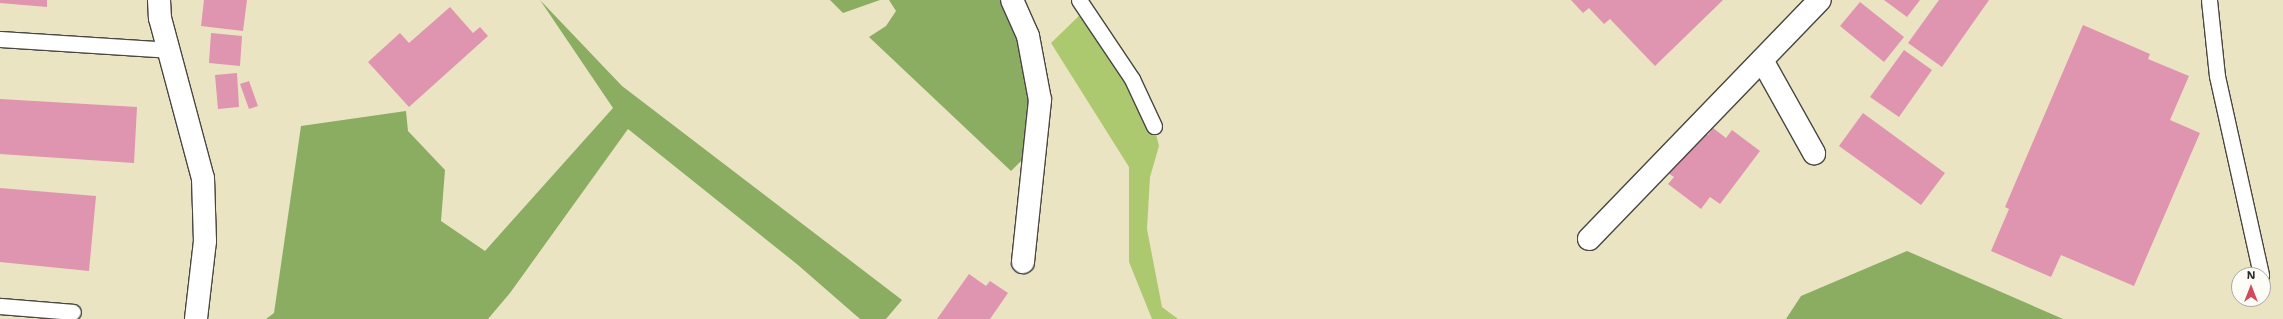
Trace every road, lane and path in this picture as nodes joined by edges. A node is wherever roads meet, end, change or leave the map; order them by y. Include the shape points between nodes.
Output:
1 (159, 0) edge
2 (1012, 0) edge
3 (1079, 0) edge
4 (1820, 0) edge
5 (2209, 0) edge
6 (0, 39) edge
7 (168, 50) junction
8 (1762, 60) junction
9 (1154, 126) dead end
10 (1814, 153) dead end
11 (1589, 239) dead end
12 (1023, 262) dead end
13 (2259, 267) edge
14 (0, 306) edge
15 (72, 312) dead end
16 (196, 319) edge

1 - 7 street via 160,18
2 - 12 street via 1028,36 1040,100
3 - 9 lane via 1132,79
4 - 8 street
5 - 13 lane via 2217,76
6 - 7 lane
7 - 16 street via 203,178 205,241
8 - 10 street
8 - 11 street
14 - 15 lane

